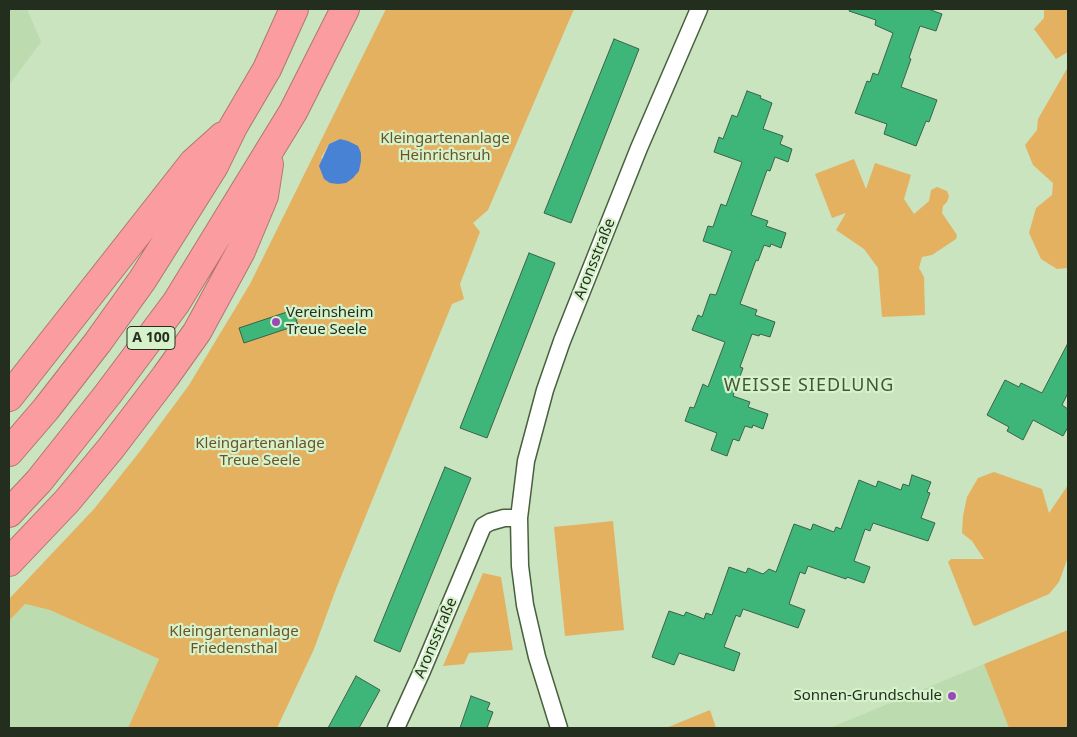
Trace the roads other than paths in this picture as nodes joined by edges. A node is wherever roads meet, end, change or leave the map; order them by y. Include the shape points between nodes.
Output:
1 (294, 9) edge
2 (345, 9) edge
3 (700, 9) edge
4 (233, 127) junction
5 (272, 148) junction
6 (9, 397) edge
7 (9, 452) edge
8 (9, 513) edge
9 (519, 518) junction
10 (9, 562) edge
11 (396, 728) edge
12 (559, 728) edge

1 - 4 highway, A 100 via 267,69
2 - 5 highway, A 100
3 - 9 street, Aronsstraße via 639,148 562,341 528,449
4 - 6 highway via 193,162
4 - 7 highway, A 100 via 214,166 143,279 86,357
5 - 8 highway, A 100 via 176,303 40,481
5 - 10 highway via 264,196 241,251 197,332 111,448 67,501
9 - 11 street, Aronsstraße via 504,518 483,526
9 - 12 street, Aronsstraße via 525,605

